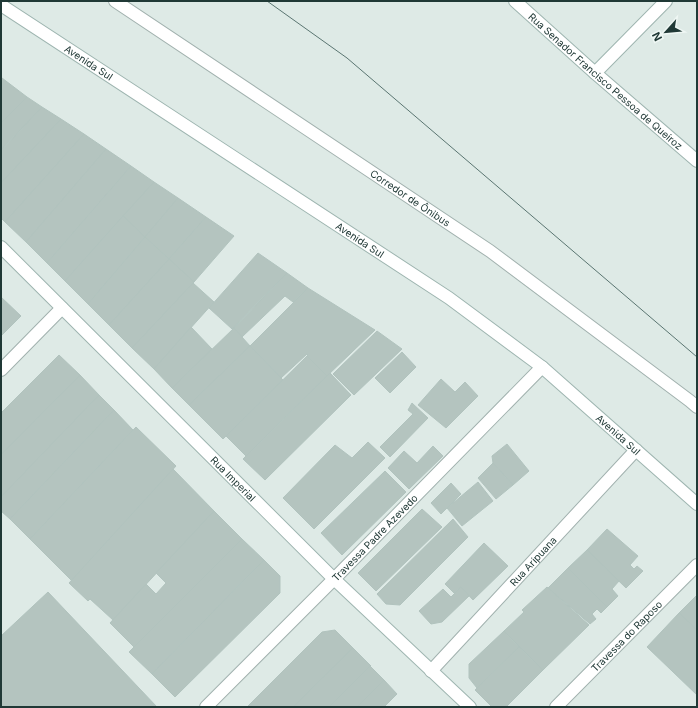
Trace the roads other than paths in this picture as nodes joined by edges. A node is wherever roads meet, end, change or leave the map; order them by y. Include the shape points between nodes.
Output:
1 (115, 1) edge
2 (515, 1) edge
3 (666, 1) edge
4 (1, 5) edge
5 (595, 73) junction
6 (697, 161) edge
7 (1, 247) edge
8 (62, 308) junction
9 (542, 367) junction
10 (1, 370) edge
11 (697, 407) edge
12 (636, 450) junction
13 (697, 504) edge
14 (697, 566) edge
15 (334, 579) junction
16 (431, 671) junction
17 (206, 707) edge
18 (470, 707) edge
19 (556, 707) edge

1 - 11 main road, Corredor de Ônibus via 490,251
2 - 5 main road, Rua Senador Francisco Pessoa de Queiroz
3 - 5 main road
4 - 9 main road, Avenida Sul via 449,298
5 - 6 main road, Rua Senador Francisco Pessoa de Queiroz
7 - 8 main road, Rua Imperial
8 - 10 main road
8 - 15 main road, Rua Imperial
9 - 12 main road, Avenida Sul
9 - 15 main road, Travessa Padre Azevedo
12 - 13 main road, Avenida Sul
12 - 16 main road, Rua Aripuana
14 - 19 main road, Travessa do Raposo
15 - 16 main road, Rua Imperial
15 - 17 main road, Travessa Padre Azevedo
16 - 18 main road, Rua Imperial

